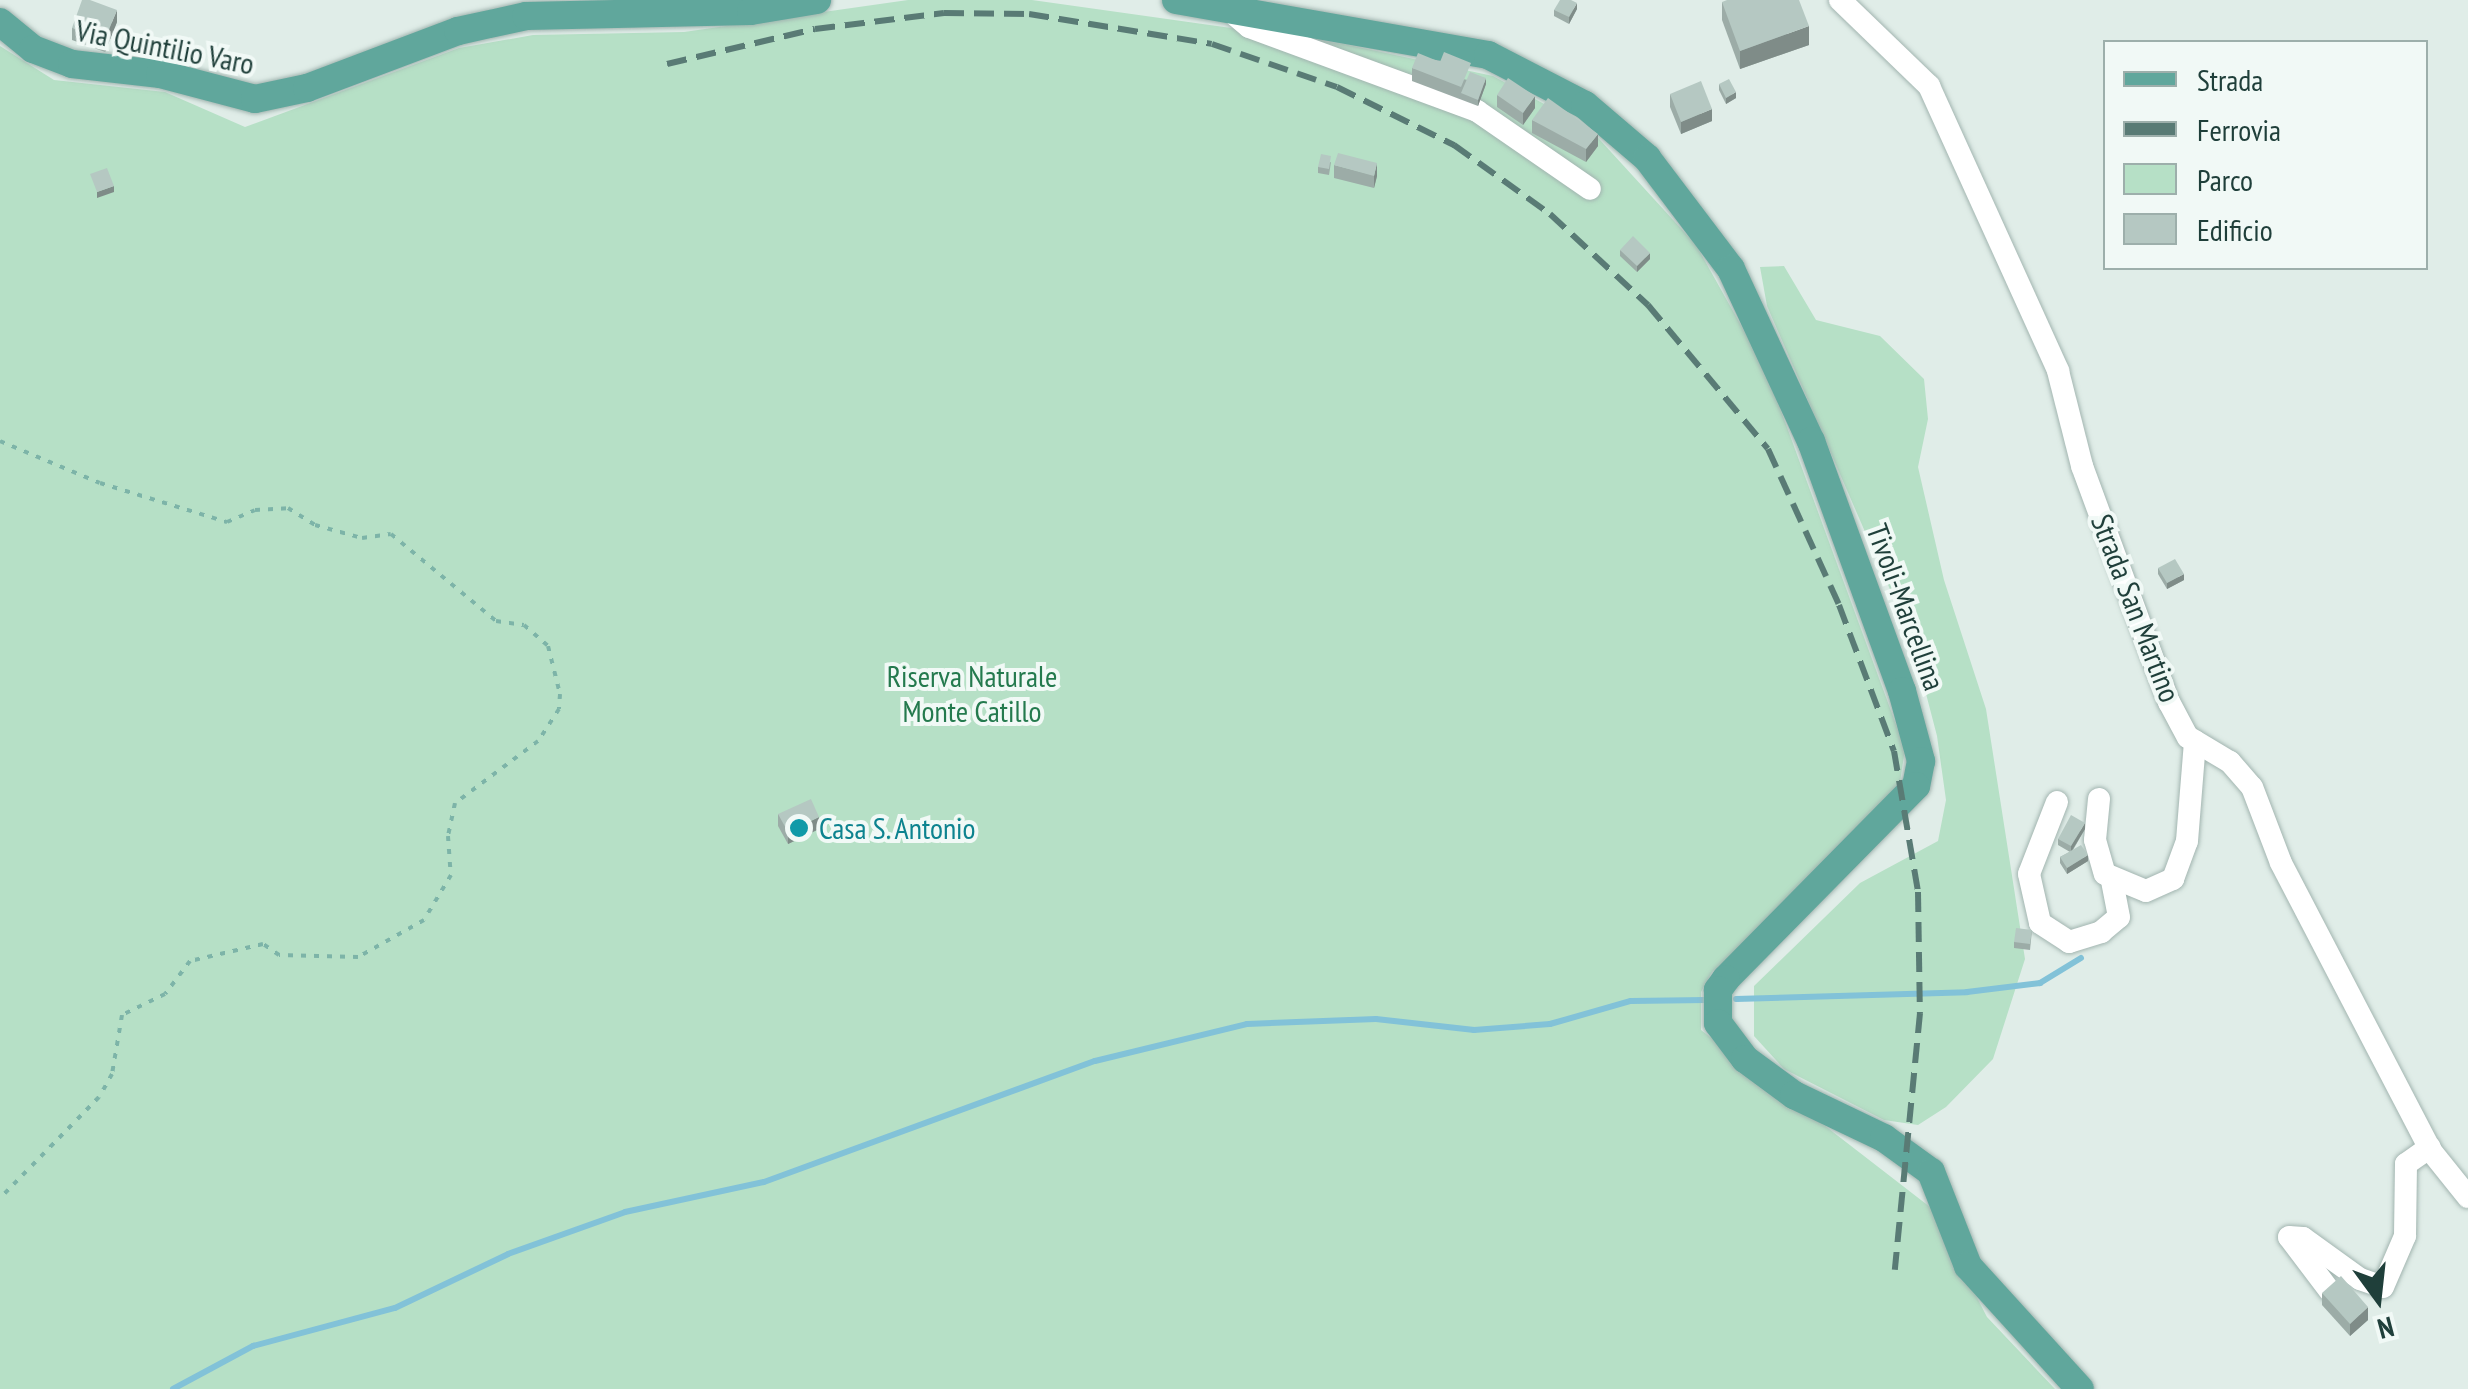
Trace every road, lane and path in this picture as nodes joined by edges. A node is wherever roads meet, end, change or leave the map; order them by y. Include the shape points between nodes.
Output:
1 (767, 0) edge
2 (817, 0) edge
3 (1176, 0) edge
4 (1840, 0) edge
5 (1226, 8) junction
6 (736, 12) junction
7 (0, 22) edge
8 (1590, 189) dead end
9 (0, 441) edge
10 (2195, 741) junction
11 (2099, 799) dead end
12 (2057, 802) dead end
13 (2112, 882) junction
14 (2430, 1147) junction
15 (2468, 1197) edge
16 (0, 1198) edge
17 (2330, 1290) edge
18 (2080, 1389) edge

1 - 6 street
2 - 6 main road
3 - 5 main road, Tivoli-Marcellina
4 - 10 street, Strada San Martino via 1929,86 1948,122 2058,370 2082,466 2169,702
5 - 8 street via 1249,26 1477,111
5 - 18 main road, Tivoli-Marcellina via 1488,55 1568,96 1647,158 1731,269 1811,441 1921,761 1916,786 1726,979 1718,990 1718,1023 1745,1059 1794,1096 1884,1138 1932,1172 1968,1266
6 - 7 main road, Via Quintilio Varo via 510,18 438,37 297,91 255,99 160,74 60,61
9 - 16 path via 100,483 227,522 255,510 288,508 315,525 362,538 392,534 496,620 524,625 548,646 560,694 559,709 538,740 454,803 451,875 424,920 358,957 279,956 263,944 190,961 166,994 122,1014 112,1074 99,1097
10 - 13 street via 2187,841 2173,879 2146,891
10 - 14 street, Strada San Martino via 2230,762 2252,787 2281,863
11 - 13 street via 2095,840
12 - 13 street via 2029,874 2040,923 2070,942 2101,932 2119,917
14 - 15 street, Strada San Martino
14 - 17 street via 2406,1164 2405,1236 2383,1287 2360,1279 2303,1238 2289,1237

